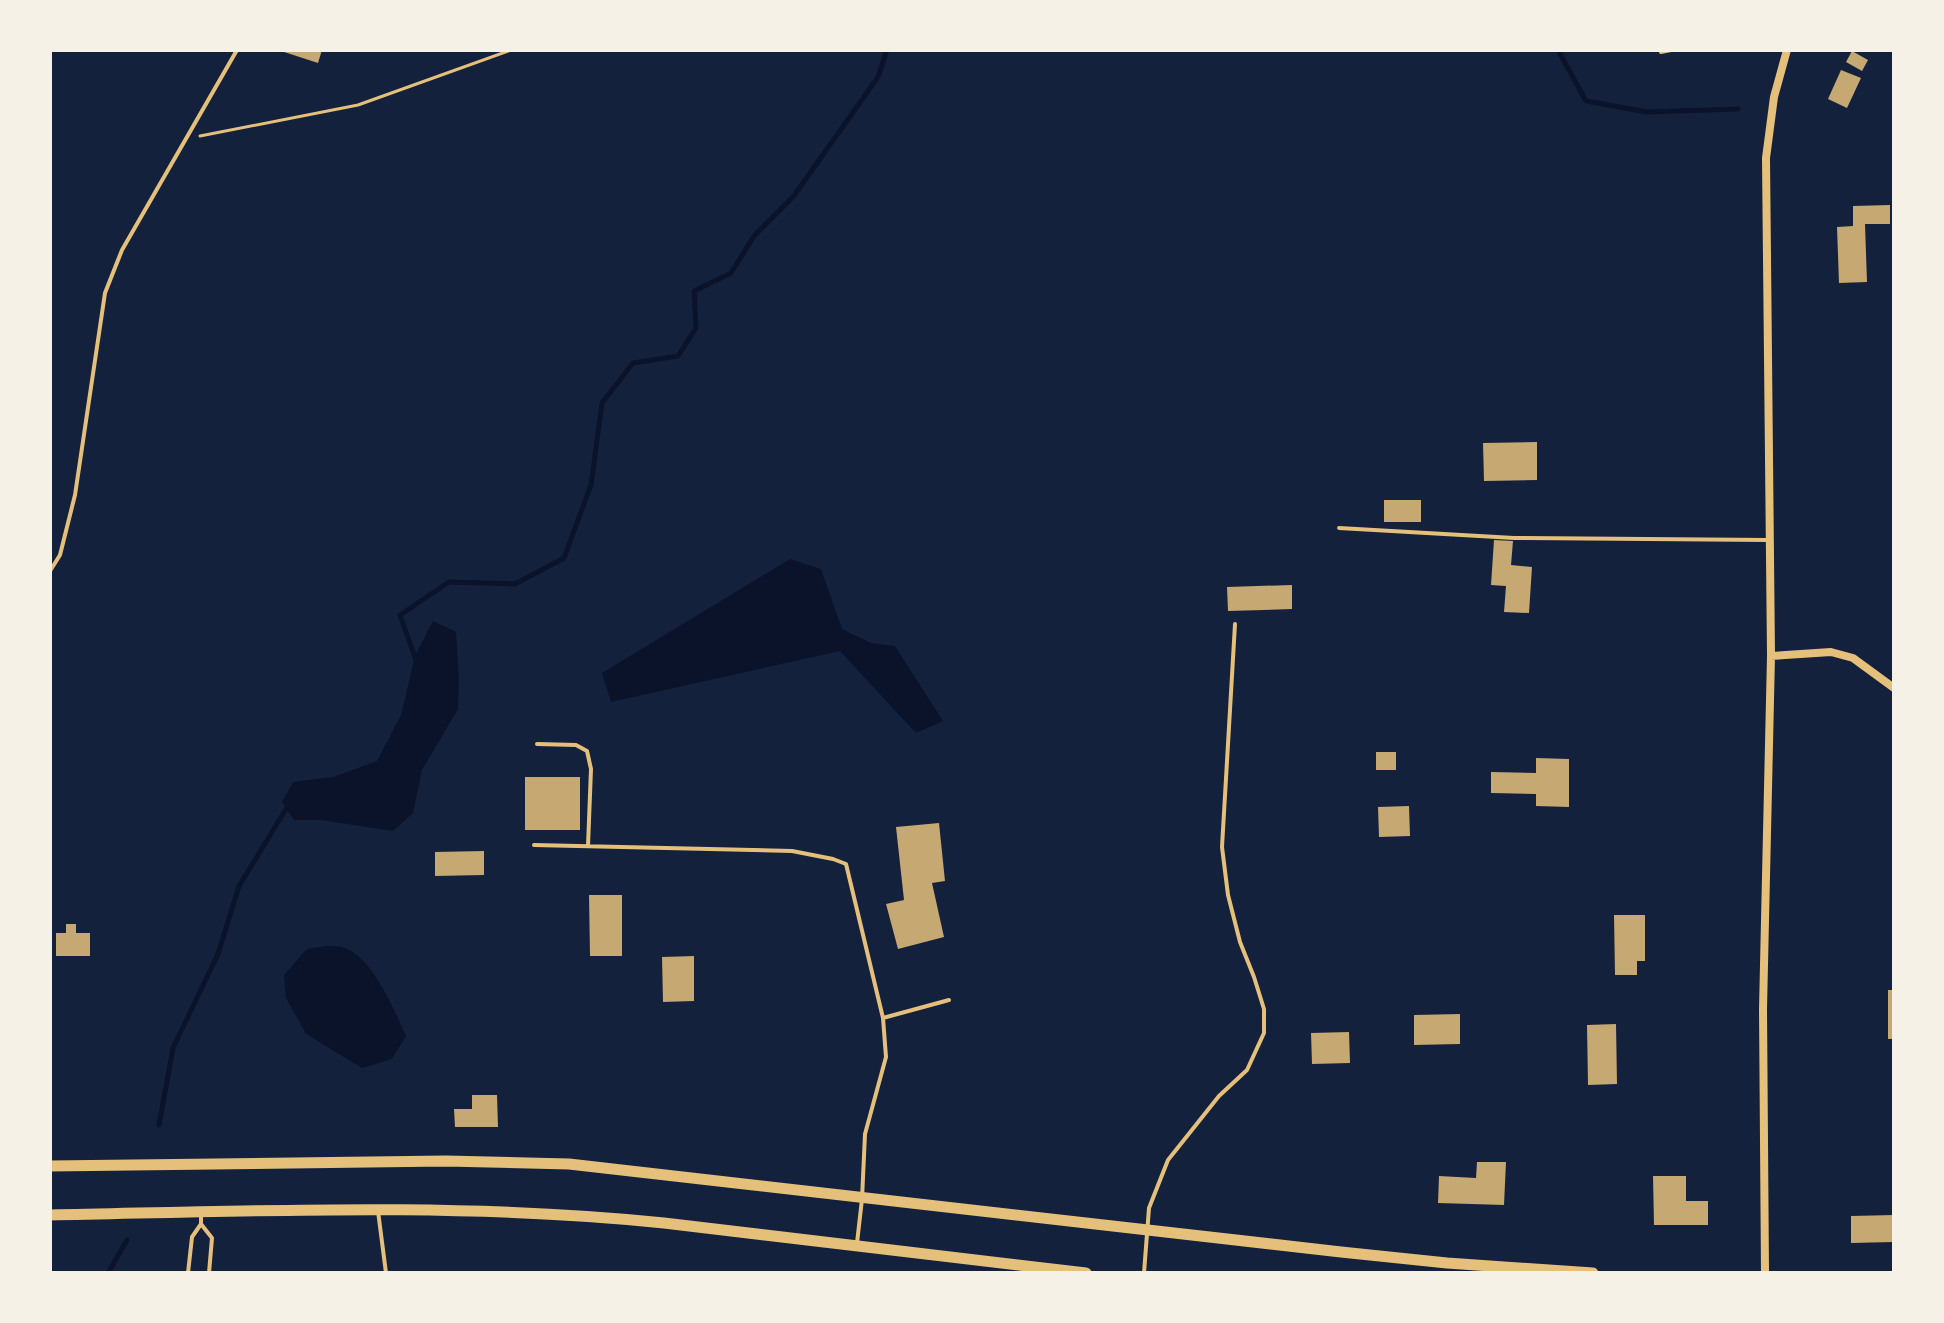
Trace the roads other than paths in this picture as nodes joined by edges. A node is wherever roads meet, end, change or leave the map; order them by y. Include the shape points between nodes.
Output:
1 (237, 50) edge
2 (1671, 50) edge
3 (1787, 50) edge
4 (1661, 52) edge
5 (1339, 528) dead end
6 (1768, 540) junction
7 (50, 571) edge
8 (1235, 624) dead end
9 (1771, 656) junction
10 (1894, 688) edge
11 (537, 744) dead end
12 (534, 845) dead end
13 (588, 846) junction
14 (949, 1000) dead end
15 (883, 1018) junction
16 (50, 1166) edge
17 (862, 1199) junction
18 (378, 1208) junction
19 (50, 1215) edge
20 (201, 1218) junction
21 (1146, 1229) junction
22 (857, 1245) junction
23 (188, 1273) edge
24 (209, 1273) edge
25 (386, 1273) edge
26 (1086, 1273) edge
27 (1144, 1273) edge
28 (1593, 1273) edge
29 (1765, 1273) edge

1 - 7 lane via 122,250 105,293 75,495 60,555
2 - 4 lane
3 - 6 street via 1766,158
5 - 6 lane via 1514,538
6 - 9 street
8 - 21 lane via 1222,847 1240,942 1264,1009 1264,1033 1247,1070 1168,1160
9 - 10 street via 1831,652 1853,658
9 - 29 street via 1763,999
11 - 13 lane via 576,745 587,751
12 - 13 lane
13 - 15 lane via 792,851 846,864
14 - 15 lane
15 - 17 lane via 886,1057 865,1134
16 - 17 main road via 528,1162
17 - 21 main road
17 - 22 lane
18 - 20 main road
18 - 22 main road via 616,1218
18 - 25 lane
19 - 20 main road
20 - 23 lane via 192,1237
20 - 24 lane via 212,1238
21 - 27 lane
21 - 28 main road
22 - 26 main road

